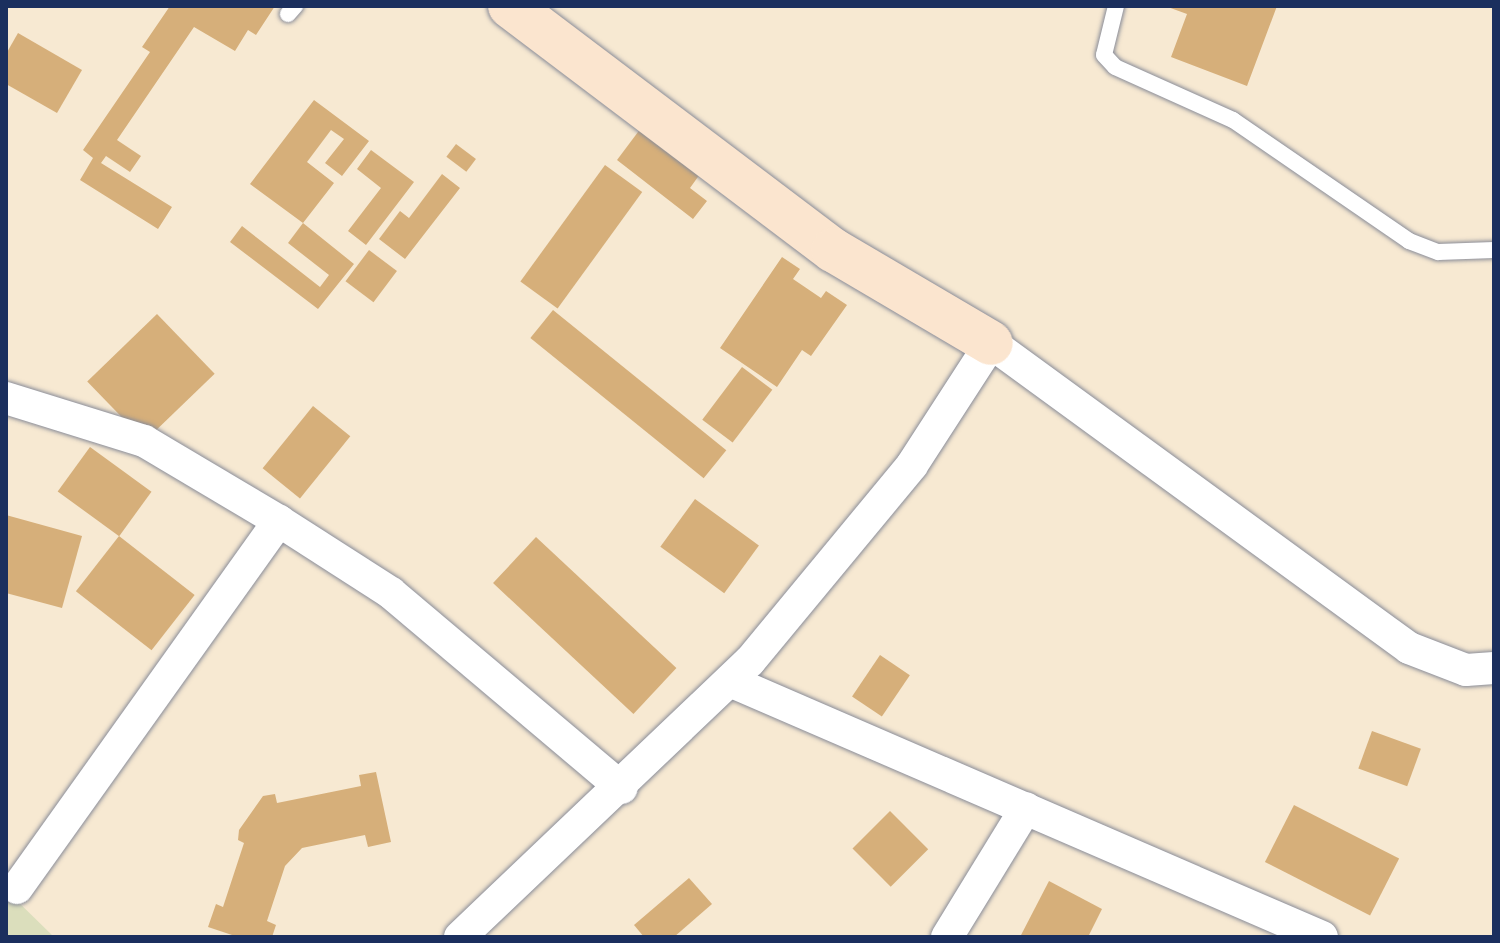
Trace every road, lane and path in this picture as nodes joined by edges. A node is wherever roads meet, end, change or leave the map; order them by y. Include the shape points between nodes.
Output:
1 (510, 6) edge
2 (1116, 6) edge
3 (1494, 250) edge
4 (991, 343) junction
5 (6, 398) edge
6 (279, 521) junction
7 (1494, 668) edge
8 (730, 681) junction
9 (622, 788) junction
10 (1026, 808) junction
11 (17, 888) dead end
12 (460, 937) edge
13 (947, 937) edge
14 (1322, 937) edge

1 - 4 street via 833,250
2 - 3 lane via 1104,55 1115,67 1233,120 1409,241 1438,252
4 - 7 street via 1409,648 1466,670
4 - 8 street via 912,465
5 - 6 street via 144,441
6 - 9 street via 391,593
6 - 11 street
8 - 9 street
8 - 10 street
9 - 12 street
10 - 13 street
10 - 14 street

